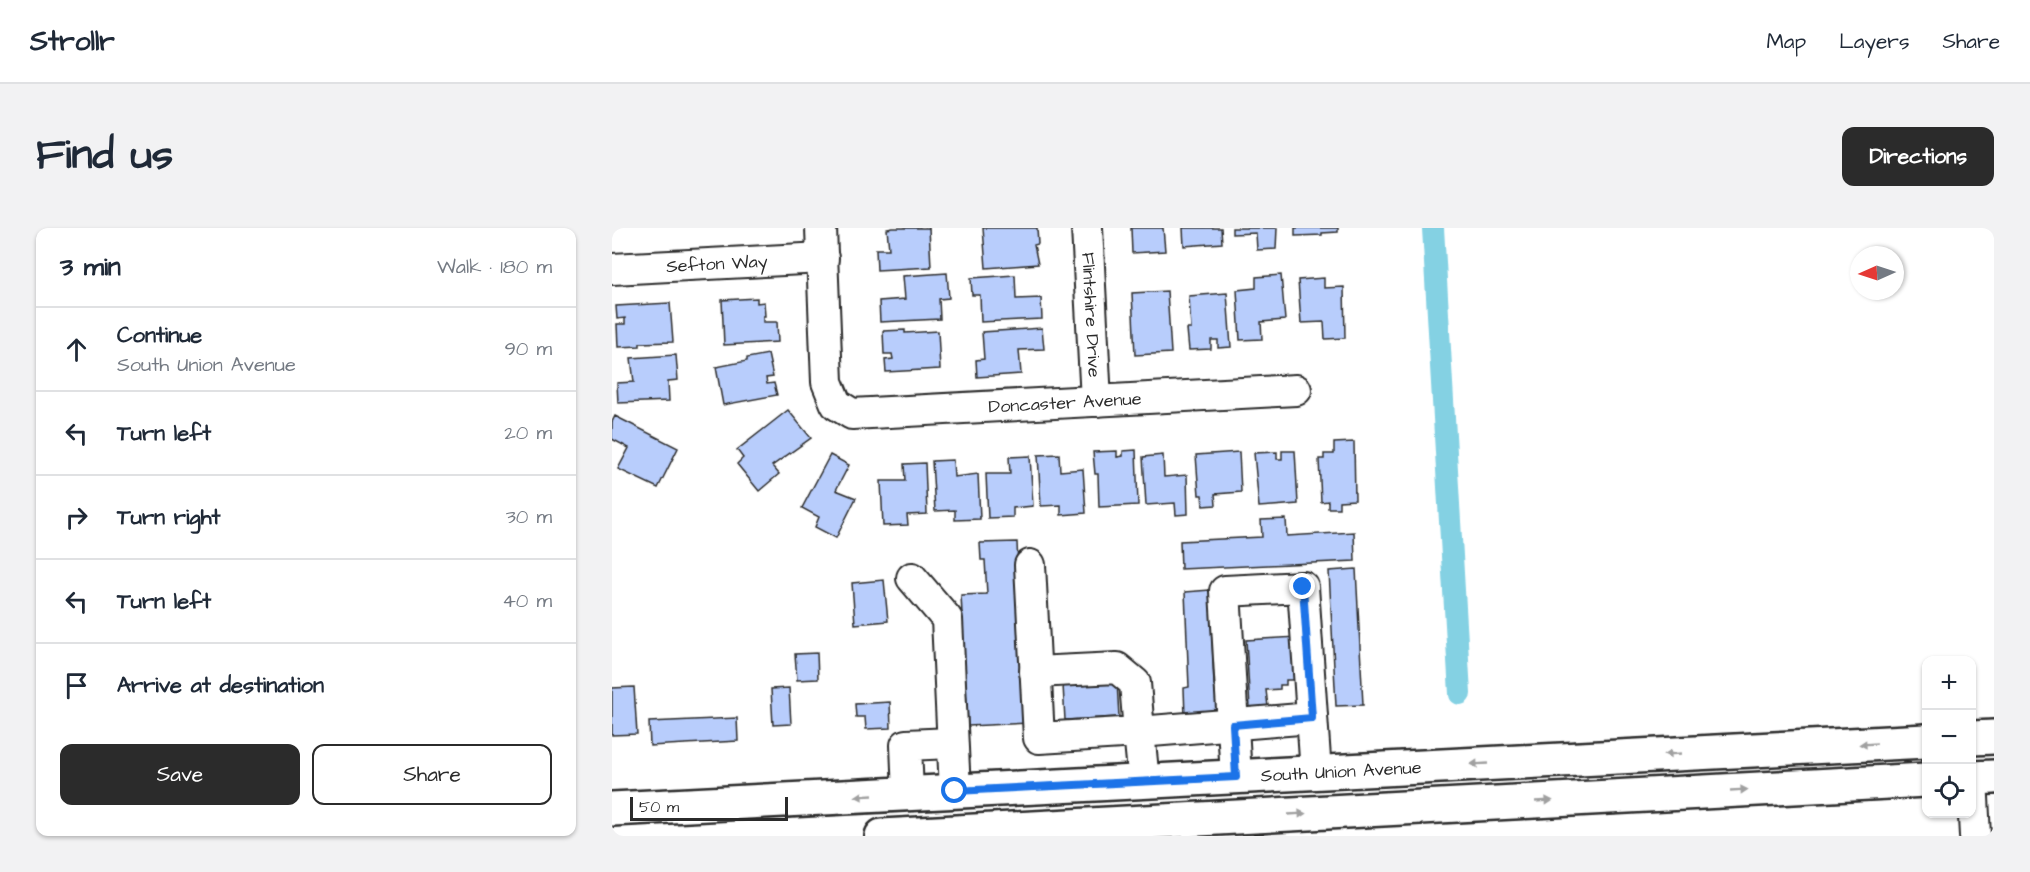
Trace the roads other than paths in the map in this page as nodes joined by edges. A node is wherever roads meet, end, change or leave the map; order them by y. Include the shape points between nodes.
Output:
1 (821, 228) edge
2 (1088, 228) edge
3 (823, 258) junction
4 (612, 269) edge
5 (1296, 390) dead end
6 (1096, 401) junction
7 (1030, 565) dead end
8 (912, 578) dead end
9 (1035, 672) junction
10 (1312, 718) junction
11 (1233, 725) junction
12 (1139, 732) junction
13 (1994, 737) edge
14 (1976, 738) edge
15 (1922, 741) edge
16 (952, 743) junction
17 (1316, 772) junction
18 (1236, 777) junction
19 (1979, 778) edge
20 (1922, 780) edge
21 (1144, 782) junction
22 (955, 791) junction
23 (908, 794) junction
24 (612, 809) edge
25 (1254, 826) edge
26 (882, 836) edge
27 (1975, 836) edge

1 - 3 street
2 - 6 street, Flintshire Drive
3 - 4 street, Sefton Way
3 - 6 street, Doncaster Avenue via 827,382 836,404 852,414
5 - 6 street, Doncaster Avenue
7 - 9 street
8 - 16 street via 947,619
9 - 12 street via 1117,668 1135,683
9 - 12 street via 1039,738
10 - 11 street
10 - 11 street via 1303,587 1225,591
10 - 17 street
11 - 12 street
11 - 18 street
12 - 21 street
13 - 14 main road
15 -> 17 main road, South Union Avenue
16 - 22 street
16 - 23 street via 906,745
17 - 18 main road, South Union Avenue
18 - 21 main road, South Union Avenue
19 - 27 street
25 -> 20 main road
21 - 22 main road, South Union Avenue
22 - 23 main road, South Union Avenue
23 -> 24 main road, South Union Avenue
25 - 26 main road

